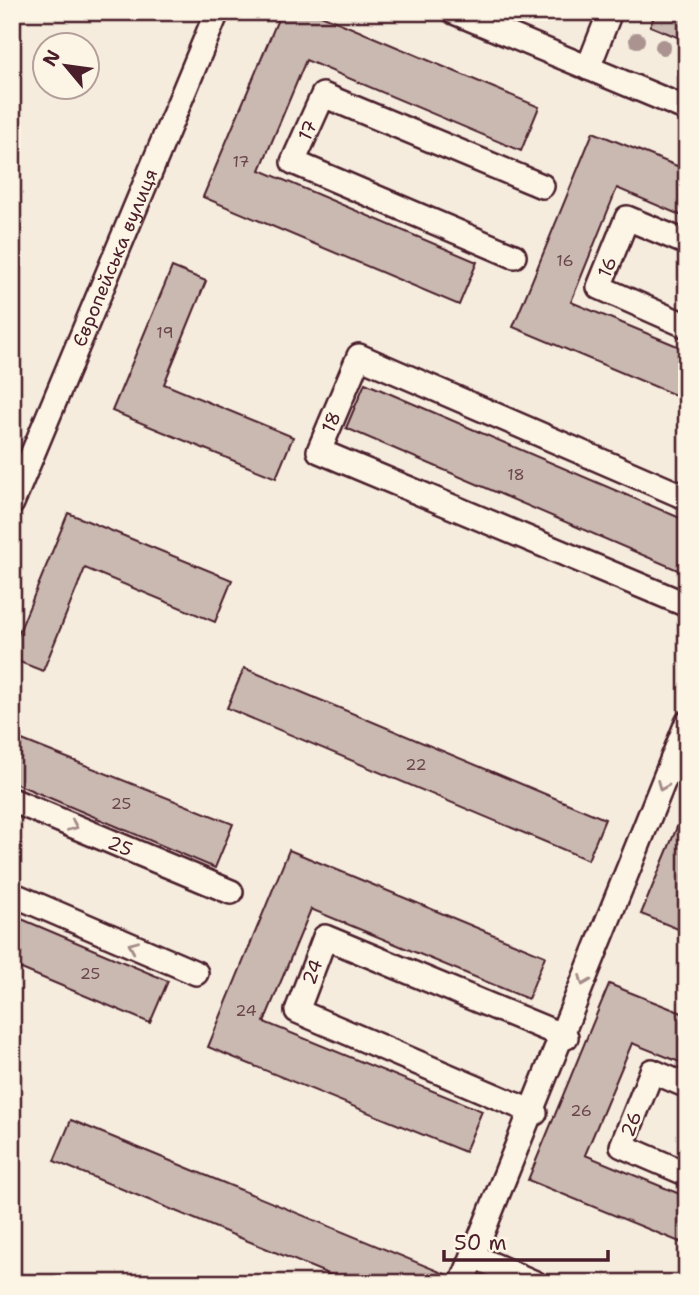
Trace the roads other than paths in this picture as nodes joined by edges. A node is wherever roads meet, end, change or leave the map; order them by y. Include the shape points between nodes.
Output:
1 (217, 12) edge
2 (454, 12) edge
3 (610, 12) edge
4 (588, 68) junction
5 (687, 109) edge
6 (541, 186) dead end
7 (687, 243) edge
8 (514, 256) dead end
9 (687, 326) edge
10 (687, 498) edge
11 (12, 503) edge
12 (687, 605) edge
13 (687, 723) edge
14 (12, 804) edge
15 (231, 892) dead end
16 (12, 894) edge
17 (196, 973) dead end
18 (564, 1036) junction
19 (687, 1086) edge
20 (534, 1112) junction
21 (687, 1174) edge
22 (473, 1256) junction
23 (462, 1283) edge
24 (535, 1283) edge

1 - 11 street, Європейська вулиця
2 - 4 street
3 - 4 street
4 - 5 street
6 - 8 street, 17 via 323,94 293,162
7 - 9 street, 16 via 627,218 599,287
10 - 12 street, 18 via 359,356 319,451
13 -> 18 street
14 -> 15 street, 25 via 14,801
17 -> 16 street
18 - 20 street
18 - 20 street, 24 via 325,937 297,1011
19 - 21 street, 26 via 652,1071 622,1146
20 - 22 street
22 - 23 street
22 - 24 street

